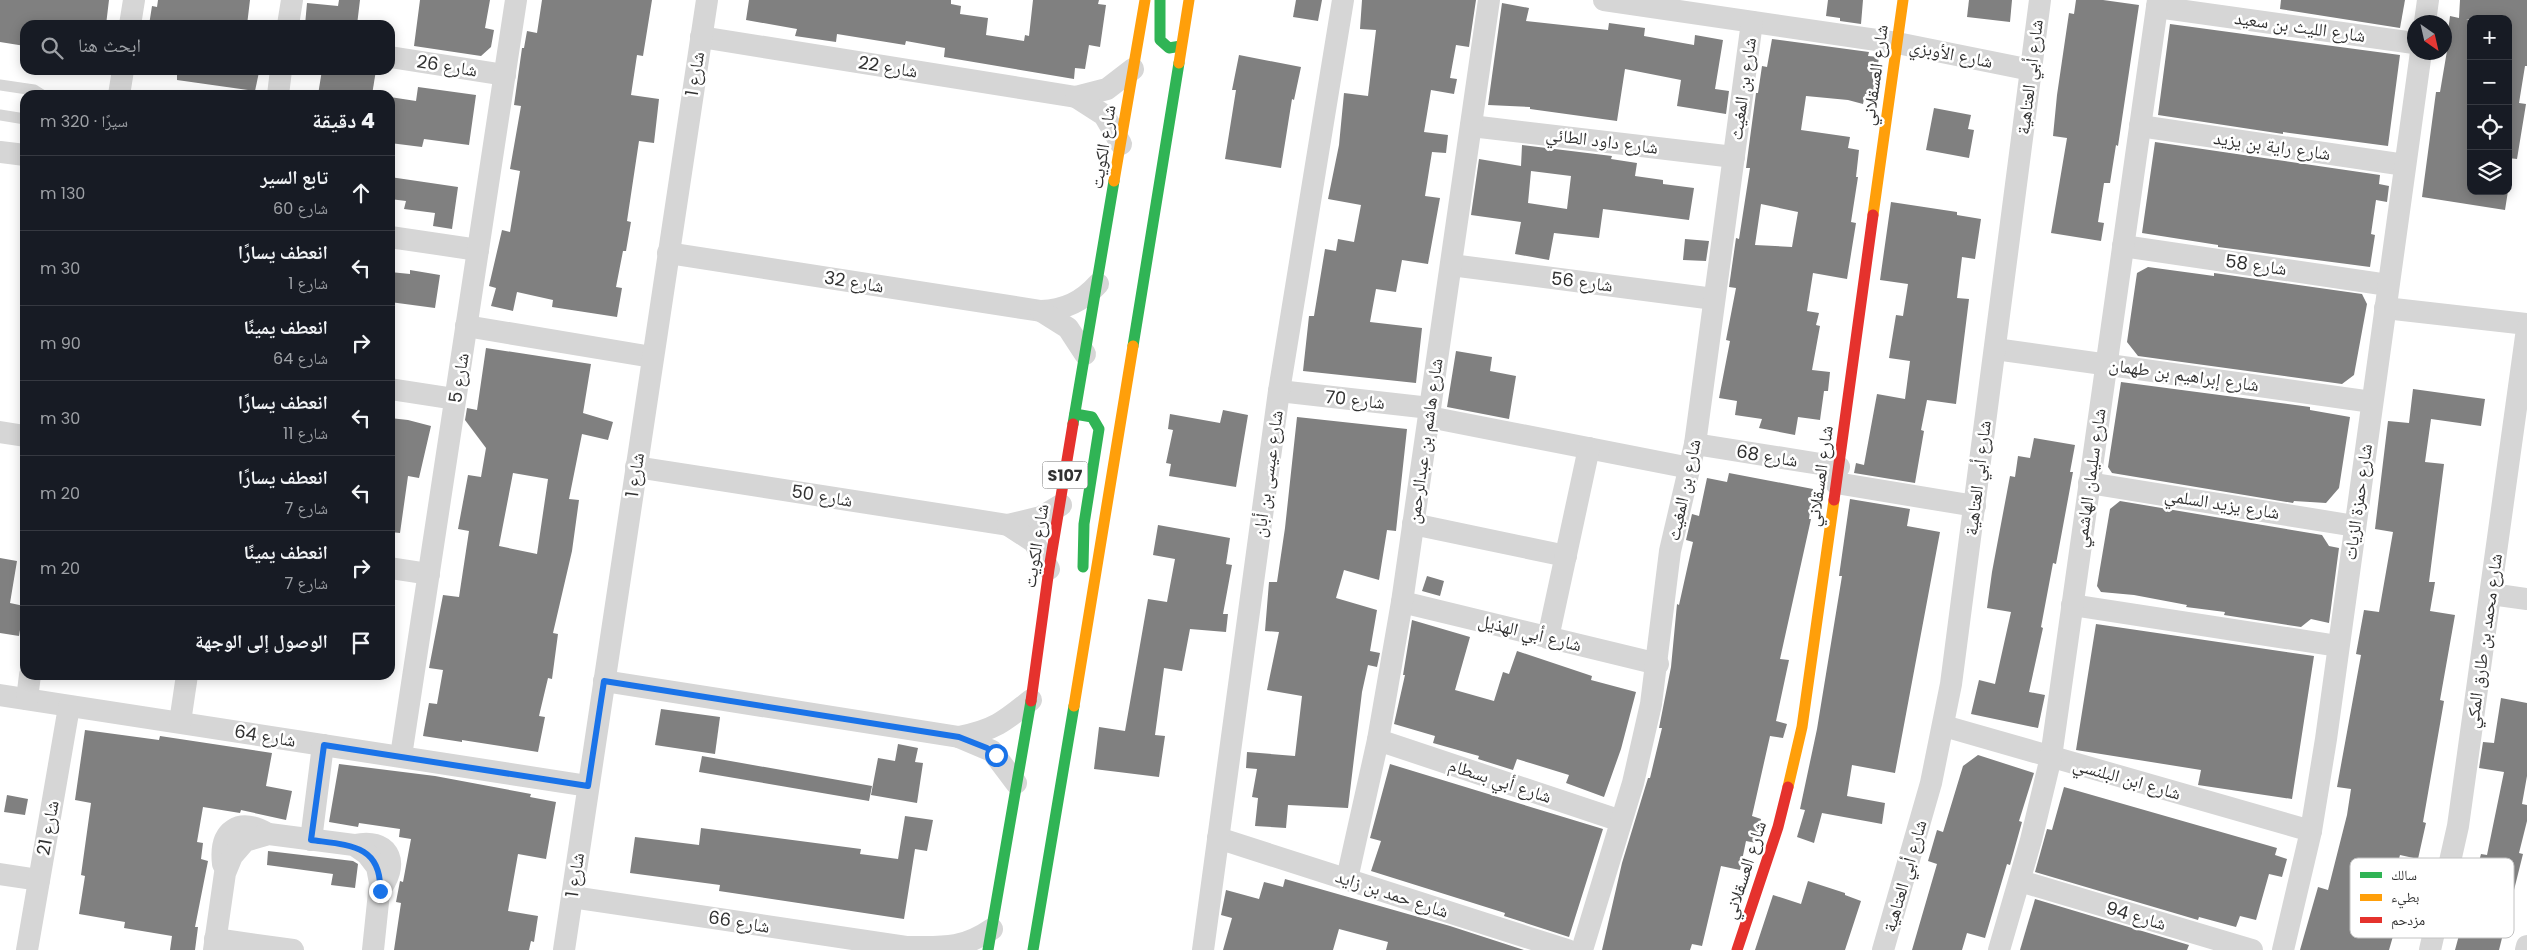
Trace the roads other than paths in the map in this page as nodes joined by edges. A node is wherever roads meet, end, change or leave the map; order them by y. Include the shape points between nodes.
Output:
1 (134, 0) edge
2 (292, 0) edge
3 (516, 0) edge
4 (707, 0) edge
5 (1145, 0) edge
6 (1160, 0) edge
7 (1189, 0) edge
8 (1342, 0) edge
9 (1489, 0) edge
10 (1604, 0) edge
11 (1902, 0) edge
12 (2040, 0) edge
13 (2428, 0) edge
14 (2157, 4) edge
15 (2426, 15) edge
16 (131, 20) edge
17 (289, 20) edge
18 (1752, 22) junction
19 (701, 37) junction
20 (2407, 42) edge
21 (1897, 43) junction
22 (1181, 46) junction
23 (395, 58) edge
24 (2419, 60) edge
25 (1133, 69) junction
26 (2031, 70) junction
27 (122, 75) edge
28 (280, 75) edge
29 (505, 75) junction
30 (0, 85) edge
31 (34, 90) edge
32 (120, 90) edge
33 (279, 90) edge
34 (1076, 97) junction
35 (0, 115) edge
36 (20, 118) edge
37 (1471, 126) junction
38 (2140, 126) junction
39 (1121, 144) junction
40 (0, 152) edge
41 (20, 154) edge
42 (1734, 157) junction
43 (2405, 165) junction
44 (395, 238) edge
45 (2123, 246) junction
46 (478, 250) junction
47 (668, 253) junction
48 (1451, 266) junction
49 (1098, 284) junction
50 (2388, 285) junction
51 (1714, 299) junction
52 (2385, 308) junction
53 (1041, 311) junction
54 (2527, 324) edge
55 (466, 326) junction
56 (2527, 329) edge
57 (1995, 349) junction
58 (1085, 354) junction
59 (652, 357) junction
60 (2106, 364) junction
61 (395, 390) edge
62 (1279, 391) junction
63 (455, 400) junction
64 (2372, 402) junction
65 (1430, 412) junction
66 (2521, 412) edge
67 (1075, 414) junction
68 (0, 432) edge
69 (20, 435) edge
70 (1695, 444) junction
71 (1589, 448) junction
72 (636, 467) junction
73 (1690, 468) junction
74 (1838, 475) junction
75 (2089, 483) junction
76 (1060, 505) junction
77 (1975, 506) junction
78 (1414, 524) junction
79 (1008, 525) junction
80 (2355, 526) junction
81 (1566, 556) junction
82 (395, 569) edge
83 (1049, 569) junction
84 (429, 574) junction
85 (2491, 594) junction
86 (2527, 599) edge
87 (1402, 602) junction
88 (2072, 605) junction
89 (1090, 616) junction
90 (1548, 638) junction
91 (2338, 646) junction
92 (1658, 664) junction
93 (29, 680) edge
94 (186, 680) edge
95 (604, 681) junction
96 (0, 694) edge
97 (27, 699) junction
98 (1031, 700) junction
99 (69, 707) junction
100 (180, 722) junction
101 (1944, 726) junction
102 (959, 737) junction
103 (1378, 740) junction
104 (324, 745) junction
105 (402, 756) junction
106 (2051, 757) junction
107 (1016, 783) junction
108 (588, 786) junction
109 (1621, 821) junction
110 (2310, 831) junction
111 (1218, 838) junction
112 (311, 840) junction
113 (2452, 858) edge
114 (0, 874) edge
115 (1347, 879) junction
116 (39, 880) junction
117 (2020, 881) junction
118 (572, 896) junction
119 (990, 940) edge
120 (215, 944) edge
121 (2527, 946) edge
122 (1036, 947) edge
123 (911, 948) edge
124 (27, 950) edge
125 (293, 950) edge
126 (372, 950) edge
127 (564, 950) edge
128 (1203, 950) edge
129 (1567, 950) edge
130 (1582, 950) edge
131 (1737, 950) edge
132 (1883, 950) edge
133 (1999, 950) edge
134 (2252, 950) edge
135 (2283, 950) edge
136 (2526, 950) edge

1 - 16 street
2 - 17 street
3 - 29 street, شارع 5
4 - 19 street, شارع 1
5 - 25 main road, شارع الكويت / S107
6 - 22 main road via 1160,40 1171,49
7 - 22 main road, S107
8 - 62 street, شارع عيسى بن أبان
9 - 37 street, شارع هاشم بن عبدالرحمن
10 - 18 street, شارع الأوبزي
11 - 21 main road, شارع العسقلاني
12 - 26 street, شارع أبي العتاهية
13 - 15 street
14 - 20 street, شارع الليث بن سعيد
14 - 38 street, شارع سليمان الهاشمي
18 - 21 street, شارع الأوبزي
18 - 42 street, شارع بن المغيث
19 - 34 street, شارع 22
19 - 47 street, شارع 1
21 - 26 street, شارع الأوبزي
21 - 74 main road, شارع العسقلاني
22 - 89 main road, S107
23 - 29 street, شارع 26
24 - 43 street, شارع حمزة الزيات
25 - 34 street, شارع 22 via 1107,89
25 - 39 main road, شارع الكويت / S107
26 - 57 street, شارع أبي العتاهية
27 - 32 street
28 - 33 street
29 - 46 street, شارع 5
30 - 31 lane
34 - 39 street, شارع 22 via 1104,115
35 - 36 lane
37 - 42 street, شارع داود الطائي
37 - 48 street, شارع هاشم بن عبدالرحمن
38 - 43 street, شارع راية بن يزيد
38 - 45 street, شارع سليمان الهاشمي
39 - 49 main road, شارع الكويت / S107
40 - 41 street
42 - 51 street, شارع بن المغيث
43 - 50 street, شارع حمزة الزيات
44 - 46 street
45 - 50 street, شارع 58
45 - 60 street, شارع سليمان الهاشمي
46 - 55 street, شارع 5
47 - 53 street, شارع 32
47 - 59 street, شارع 1
48 - 51 street, شارع 56
48 - 65 street, شارع هاشم بن عبدالرحمن
49 - 53 street, شارع 32 via 1073,304
49 - 58 main road, شارع الكويت / S107
50 - 52 street, شارع حمزة الزيات
51 - 70 street, شارع بن المغيث
52 - 54 street
52 - 64 street, شارع حمزة الزيات
53 - 58 street, شارع 32 via 1068,328
55 - 59 street
55 - 63 street, شارع 5
56 - 66 street, شارع محمد بن طارق المكي
57 - 60 street, شارع إبراهيم بن طهمان
57 - 77 street, شارع أبي العتاهية
58 - 67 main road, شارع الكويت / S107
59 - 72 street, شارع 1
60 - 64 street, شارع إبراهيم بن طهمان
60 - 75 street, شارع سليمان الهاشمي
61 - 63 street
62 - 65 street, شارع 70
62 - 111 street, شارع عيسى بن أبان
63 - 84 street, شارع 5
64 - 80 street, شارع حمزة الزيات
65 - 71 street, شارع 70
65 - 78 street, شارع هاشم بن عبدالرحمن
66 - 85 street, شارع محمد بن طارق المكي
67 - 76 main road, شارع الكويت / S107
67 - 89 main road via 1092,417 1099,429 1083,540
68 - 69 street
70 - 73 street, شارع بن المغيث
70 - 74 street, شارع 68
71 - 73 street, شارع 70
71 - 81 street
72 - 79 street, شارع 50
72 - 95 street, شارع 1
73 - 92 street, شارع بن المغيث via 1670,551
74 - 77 street, شارع 68
74 - 131 main road, شارع العسقلاني via 1802,727 1778,827
75 - 80 street, شارع يزيد السلمي
75 - 88 street, شارع سليمان الهاشمي
76 - 79 street, شارع 50 via 1041,517
76 - 83 main road, شارع الكويت / S107
77 - 101 street, شارع أبي العتاهية
78 - 81 street
78 - 87 street, شارع هاشم بن عبدالرحمن
79 - 83 street, شارع 50 via 1034,542
80 - 91 street, شارع حمزة الزيات
81 - 90 street
82 - 84 street
83 - 98 main road, شارع الكويت / S107
84 - 105 street, شارع 5
85 - 86 street
85 - 113 street, شارع محمد بن طارق المكي
87 - 90 street, شارع أبي الهذيل
87 - 103 street, شارع هاشم بن عبدالرحمن
88 - 91 street
88 - 106 street, شارع سليمان الهاشمي
89 - 122 main road, S107
90 - 92 street, شارع أبي الهذيل
91 - 110 street, شارع حمزة الزيات
92 - 109 street, شارع بن المغيث via 1643,744
93 - 97 street
94 - 100 street
95 - 102 street
95 - 108 street, شارع 1
96 - 97 street, شارع 64
97 - 99 street, شارع 64
98 - 102 street via 999,725
98 - 107 main road, شارع الكويت / S107
99 - 100 street, شارع 64
99 - 116 street, شارع 21
100 - 104 street, شارع 64
101 - 106 street, شارع ابن البلنسي
101 - 132 street, شارع أبي العتاهية
102 - 107 street via 992,751
103 - 109 street, شارع أبي بسطام
103 - 115 street, شارع هاشم بن عبدالرحمن
104 - 105 street, شارع 64
104 - 112 street
105 - 108 street, شارع 64
106 - 110 street, شارع ابن البلنسي
106 - 117 street, شارع سليمان الهاشمي
107 - 119 main road, شارع الكويت / S107
108 - 118 street, شارع 1
109 - 130 street, شارع بن المغيث
110 - 135 street, شارع حمزة الزيات
111 - 115 street, شارع حمد بن زايد
111 - 128 street, شارع عيسى بن أبان
112 - 120 street via 269,834 251,826 238,826 232,830 223,847 225,873
112 - 126 street via 354,846 379,845 389,855 390,868 380,891
114 - 116 street
115 - 129 street, شارع حمد بن زايد
116 - 124 street, شارع 21
117 - 133 street, شارع سليمان الهاشمي
117 - 134 street, شارع 94
118 - 123 street, شارع 66
118 - 127 street, شارع 1
119 - 123 street, شارع 66 via 975,940 959,946
120 - 125 street
121 - 136 street

